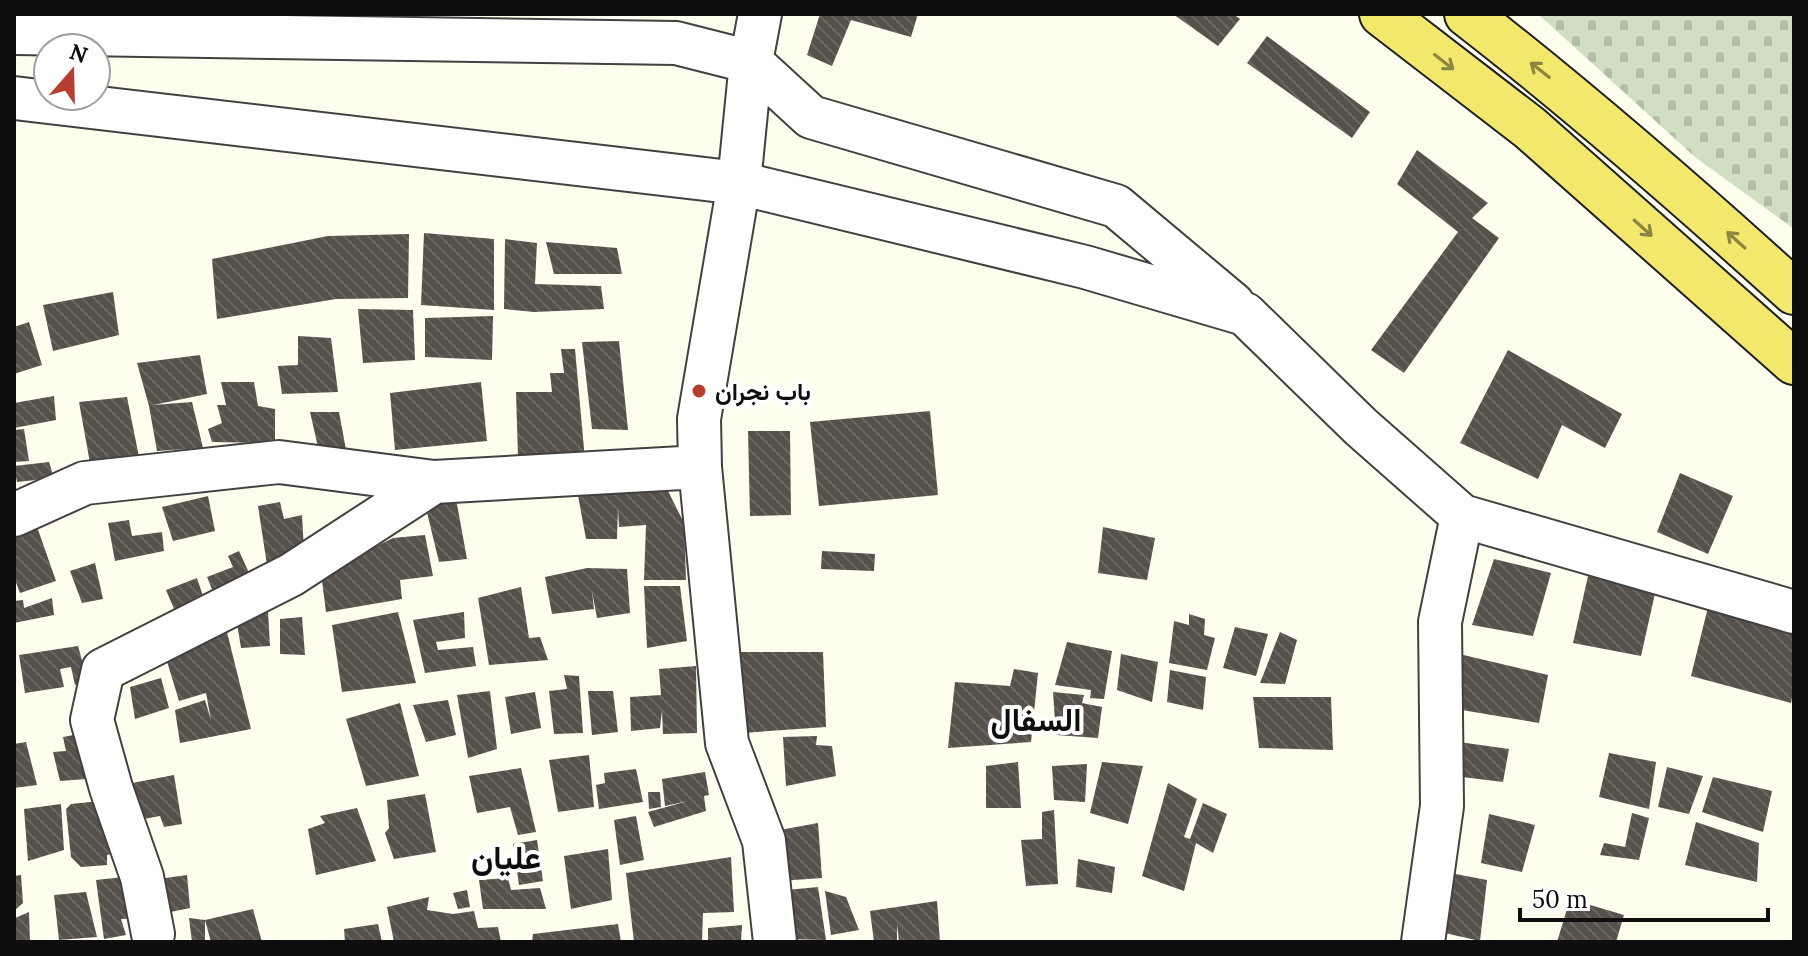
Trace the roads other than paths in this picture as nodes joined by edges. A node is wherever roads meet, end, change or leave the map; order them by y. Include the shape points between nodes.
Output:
1 (760, 14) edge
2 (1382, 14) edge
3 (1467, 14) edge
4 (14, 33) edge
5 (751, 62) junction
6 (14, 98) edge
7 (739, 183) junction
8 (1794, 292) edge
9 (1245, 314) junction
10 (1794, 362) edge
11 (700, 467) junction
12 (434, 482) junction
13 (14, 515) edge
14 (1462, 516) junction
15 (1794, 612) edge
16 (153, 934) dead end
17 (775, 942) edge
18 (1423, 942) edge

1 - 5 street
2 -> 10 main road via 1530,128
8 -> 3 main road via 1636,150
4 - 5 street via 676,43
5 - 7 street
5 - 9 street via 811,117 1116,206
6 - 7 street
7 - 9 street via 1085,267
7 - 11 street via 699,419
9 - 14 street
11 - 12 street
11 - 17 street via 727,743 764,841
12 - 13 street via 279,462 85,483
12 - 16 street via 291,575 103,670 92,720 142,877
14 - 15 street
14 - 18 street via 1440,622 1442,806

